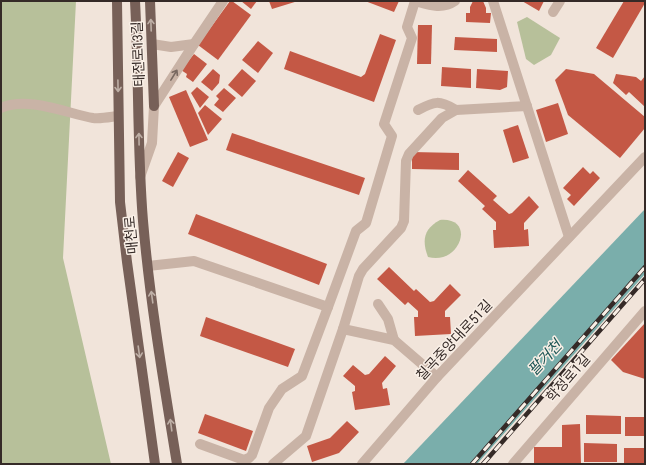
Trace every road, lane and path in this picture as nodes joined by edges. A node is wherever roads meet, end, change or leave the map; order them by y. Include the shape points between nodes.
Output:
1 (111, 1) edge
2 (117, 1) edge
3 (135, 1) edge
4 (150, 1) edge
5 (223, 1) edge
6 (415, 1) edge
7 (455, 1) edge
8 (493, 1) edge
9 (560, 1) edge
10 (553, 12) dead end
11 (152, 44) junction
12 (194, 44) junction
13 (117, 47) junction
14 (154, 106) junction
15 (527, 106) junction
16 (1, 108) edge
17 (418, 110) dead end
18 (456, 110) junction
19 (118, 116) junction
20 (645, 157) edge
21 (140, 178) junction
22 (569, 237) junction
23 (148, 266) junction
24 (378, 304) dead end
25 (328, 307) junction
26 (645, 311) edge
27 (343, 329) junction
28 (394, 340) junction
29 (438, 377) junction
30 (200, 444) dead end
31 (155, 464) edge
32 (177, 464) edge
33 (273, 464) edge
34 (362, 464) edge
35 (513, 464) edge

1 - 13 main road
2 - 13 main road, 매천로
21 -> 3 main road, 매천로
11 -> 4 main road, 태전로13길
5 - 12 street
6 - 7 street via 436,7
6 - 25 street via 407,27 412,38 384,124 392,136 366,223 356,231
8 - 15 street
9 - 10 street
11 - 12 street via 171,47
11 - 14 main road, 태전로13길
14 -> 12 street
13 -> 19 main road, 매천로
14 - 21 street via 152,144
15 - 18 street
15 - 22 street
16 - 19 street via 33,104 95,118
17 - 18 street via 437,102
18 - 27 street via 442,118 409,154 406,161 404,221 401,228 359,276
19 -> 31 main road, 매천로 via 120,202
20 - 22 street, 칠곡중앙대로51길
21 - 23 main road, 매천로
22 - 29 street, 칠곡중앙대로51길
23 - 25 street via 194,261
32 -> 23 main road, 매천로
24 - 28 street via 388,319
25 - 30 street via 302,376 282,389 269,408 252,455 244,460
26 - 35 street, 학정로1길
27 - 28 street
27 - 33 street via 306,436
28 - 29 street
29 - 34 street, 칠곡중앙대로51길

